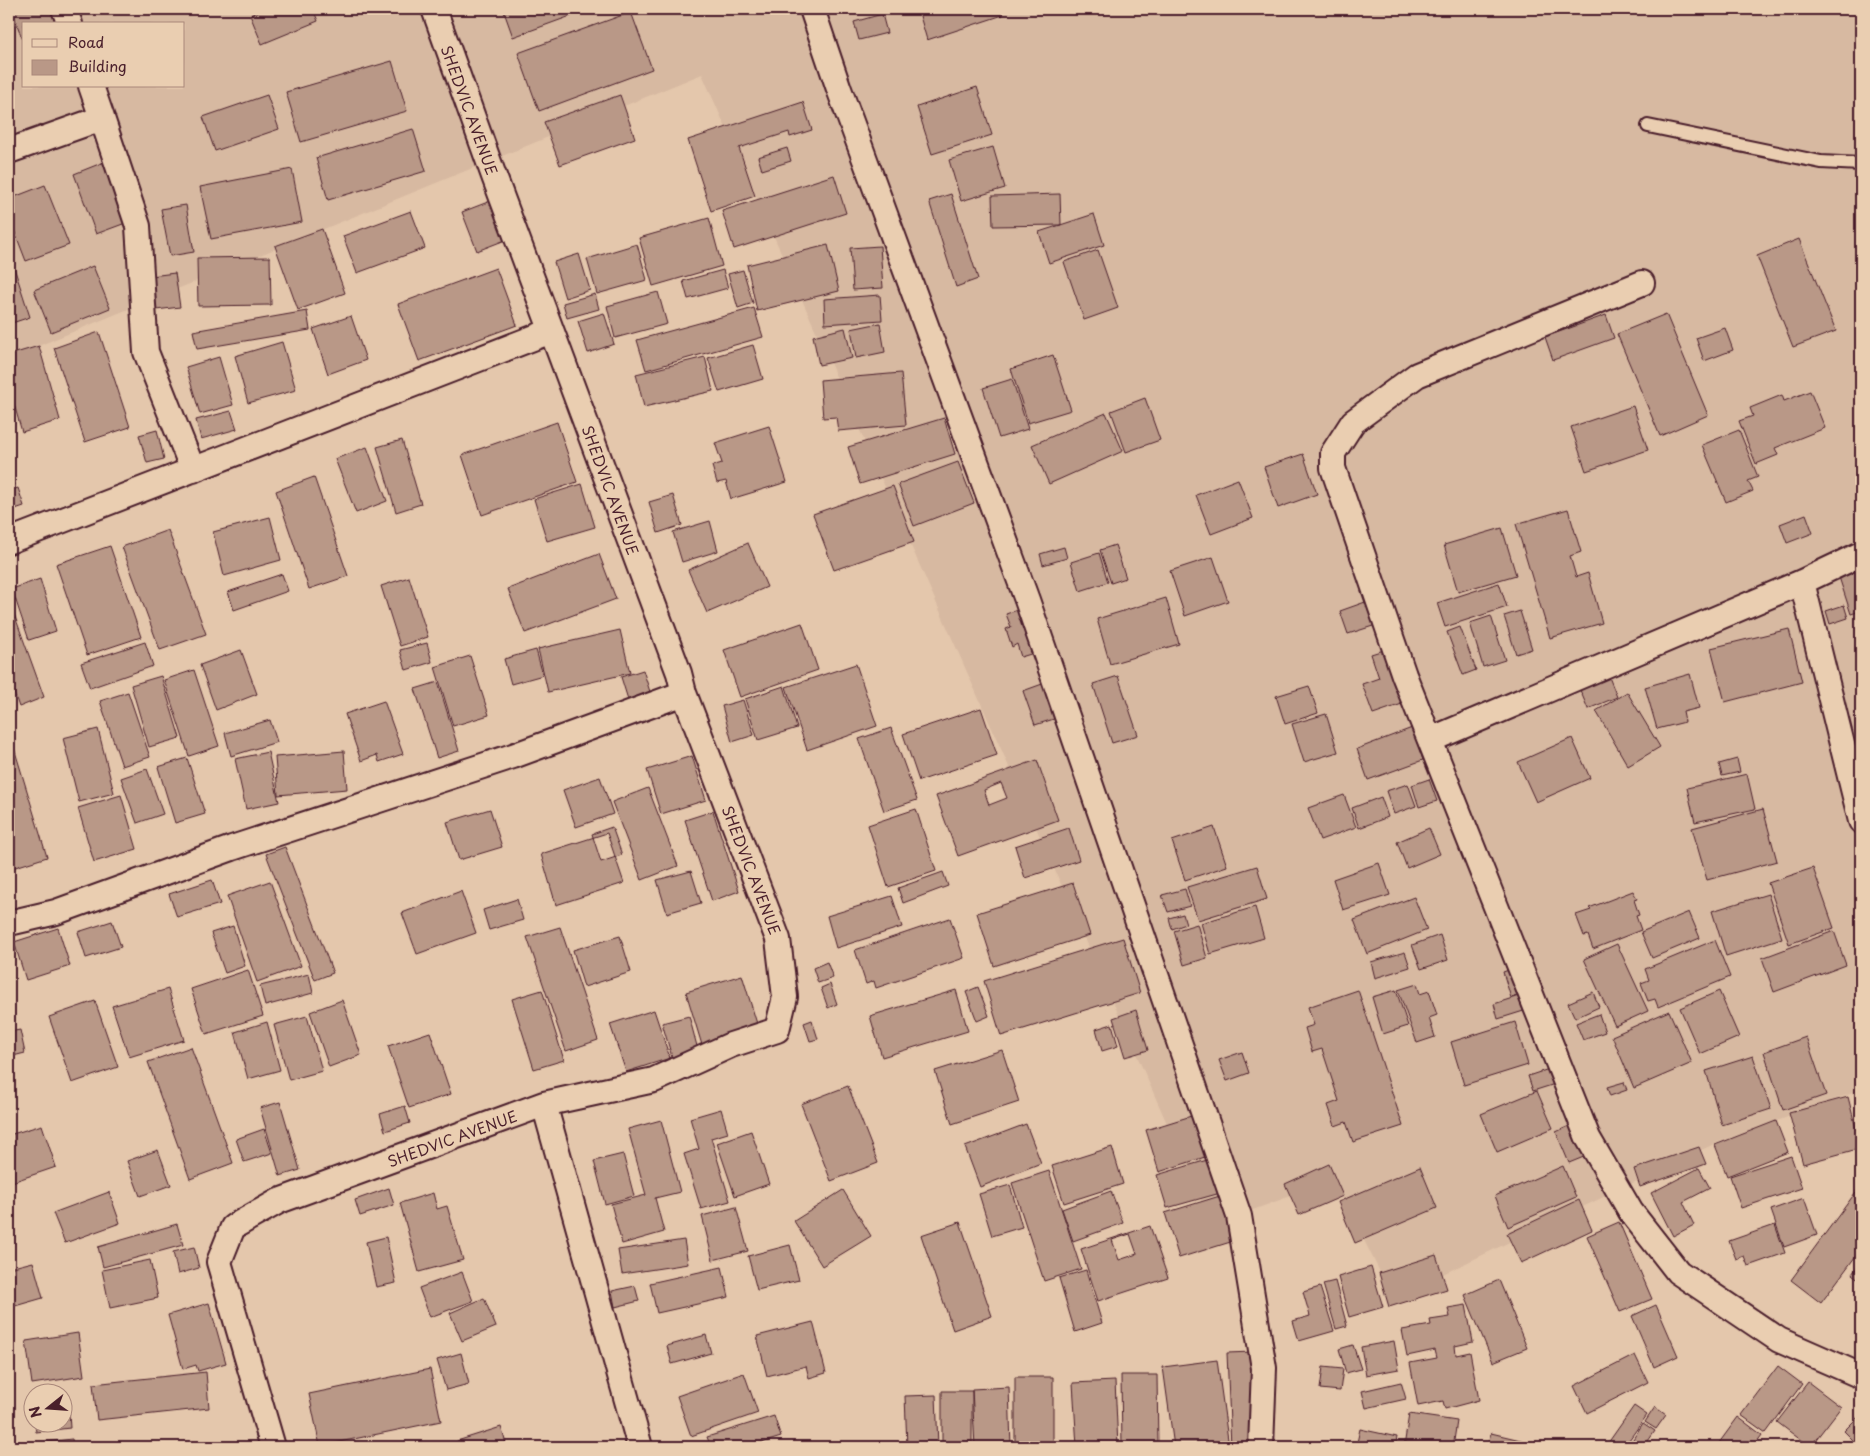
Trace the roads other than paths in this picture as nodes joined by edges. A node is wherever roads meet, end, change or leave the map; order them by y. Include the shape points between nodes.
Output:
1 (64, 9) edge
2 (434, 9) edge
3 (812, 9) edge
4 (69, 22) edge
5 (92, 88) edge
6 (102, 118) junction
7 (1648, 126) dead end
8 (9, 151) edge
9 (1861, 164) edge
10 (1642, 283) dead end
11 (552, 331) junction
12 (193, 470) junction
13 (9, 541) edge
14 (1861, 554) edge
15 (1802, 582) junction
16 (684, 693) junction
17 (1430, 740) junction
18 (1861, 821) edge
19 (9, 923) edge
20 (544, 1104) junction
21 (1861, 1376) edge
22 (273, 1447) edge
23 (640, 1447) edge
24 (1261, 1447) edge

1 - 4 street
2 - 11 street, SHEDVIC AVENUE
3 - 24 street via 1027,600 1238,1216 1264,1368
5 - 6 street
6 - 8 street
6 - 12 street via 138,226 146,352
7 - 9 lane via 1821,162
10 - 17 street via 1417,375 1353,422 1333,453 1333,468 1404,675
11 - 12 street
11 - 16 street, SHEDVIC AVENUE
12 - 13 street
14 - 15 street
15 - 17 street
15 - 18 street
16 - 19 street via 513,756 232,848 56,912
16 - 20 street, SHEDVIC AVENUE via 778,939 786,997 777,1030 731,1045 654,1080
17 - 21 street via 1588,1138 1631,1212 1678,1272 1779,1340
20 - 22 street, SHEDVIC AVENUE via 280,1201 233,1227 219,1262
20 - 23 street

